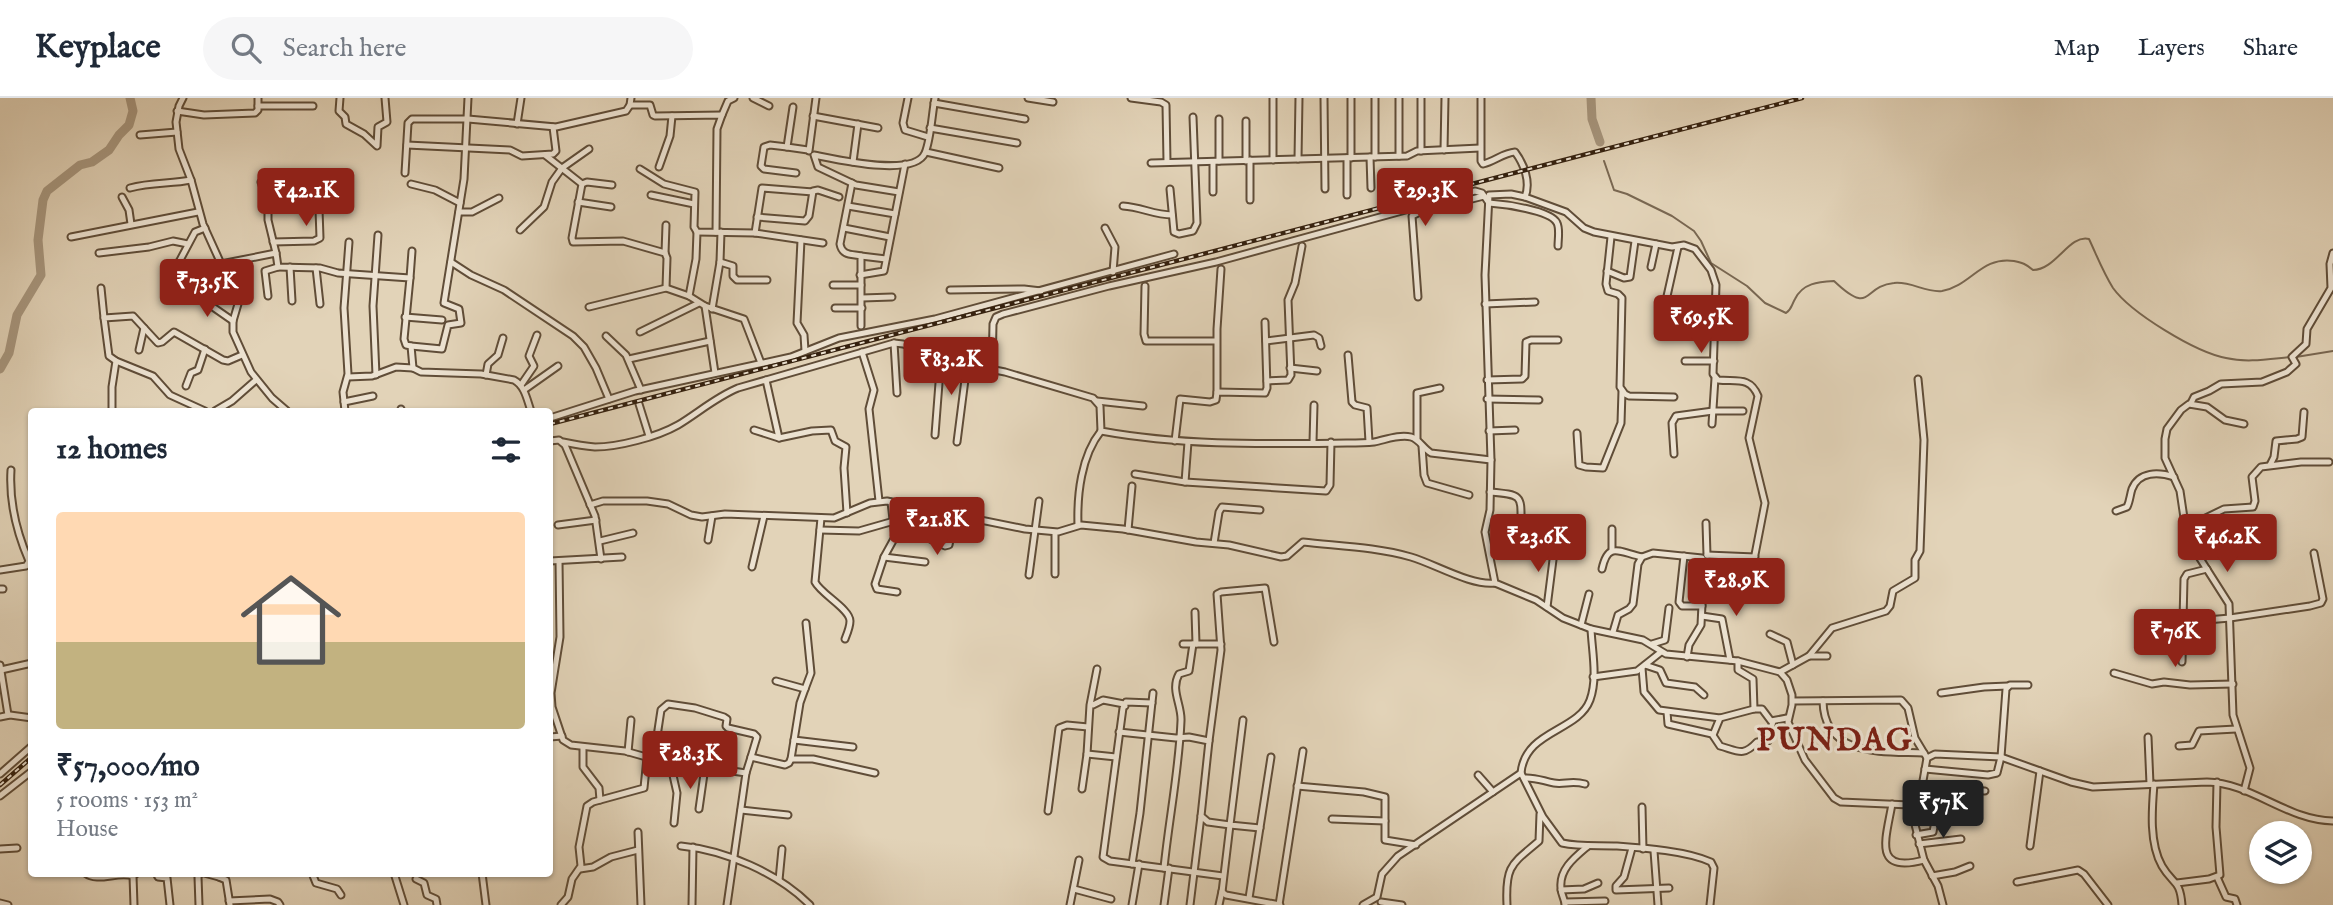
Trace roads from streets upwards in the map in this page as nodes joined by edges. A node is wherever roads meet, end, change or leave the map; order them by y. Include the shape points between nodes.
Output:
1 (183, 98) edge
2 (258, 98) edge
3 (340, 98) edge
4 (468, 98) edge
5 (521, 98) edge
6 (734, 98) edge
7 (753, 98) edge
8 (816, 98) edge
9 (908, 98) edge
10 (1028, 98) edge
11 (1131, 98) edge
12 (1273, 98) edge
13 (1299, 98) edge
14 (1324, 98) edge
15 (1351, 98) edge
16 (1375, 98) edge
17 (1399, 98) edge
18 (1421, 98) edge
19 (1445, 98) edge
20 (1481, 98) edge
21 (387, 99) edge
22 (934, 101) edge
23 (630, 102) edge
24 (1053, 102) dead end
25 (258, 106) junction
26 (313, 106) dead end
27 (769, 106) dead end
28 (793, 107) dead end
29 (177, 111) junction
30 (722, 115) junction
31 (672, 116) junction
32 (813, 116) junction
33 (1193, 117) dead end
34 (468, 119) junction
35 (1025, 119) dead end
36 (1219, 119) dead end
37 (1246, 121) dead end
38 (517, 124) junction
39 (858, 124) junction
40 (553, 127) junction
41 (878, 128) dead end
42 (930, 128) junction
43 (177, 132) junction
44 (141, 135) dead end
45 (928, 137) junction
46 (1017, 143) dead end
47 (407, 145) junction
48 (787, 147) junction
49 (467, 148) junction
50 (1480, 148) junction
51 (589, 149) dead end
52 (808, 150) junction
53 (1444, 150) junction
54 (1421, 151) junction
55 (926, 152) junction
56 (545, 155) junction
57 (814, 155) junction
58 (1399, 156) junction
59 (1373, 157) junction
60 (1325, 158) junction
61 (1349, 158) junction
62 (1298, 159) junction
63 (1273, 160) junction
64 (1216, 161) junction
65 (1248, 161) junction
66 (853, 162) junction
67 (1167, 162) junction
68 (1195, 162) junction
69 (1151, 163) dead end
70 (905, 164) junction
71 (659, 167) dead end
72 (562, 168) junction
73 (999, 168) dead end
74 (640, 169) dead end
75 (405, 173) dead end
76 (796, 173) dead end
77 (298, 176) dead end
78 (191, 180) junction
79 (261, 182) dead end
80 (852, 183) junction
81 (411, 184) dead end
82 (582, 184) junction
83 (612, 185) dead end
84 (130, 188) dead end
85 (1371, 188) dead end
86 (1170, 189) dead end
87 (1325, 189) dead end
88 (813, 192) junction
89 (899, 192) junction
90 (1213, 192) dead end
91 (651, 195) dead end
92 (1347, 195) dead end
93 (1484, 196) junction
94 (122, 197) dead end
95 (839, 197) dead end
96 (1524, 197) junction
97 (499, 198) dead end
98 (1250, 200) dead end
99 (578, 202) junction
100 (460, 203) junction
101 (1489, 203) junction
102 (694, 204) junction
103 (848, 206) junction
104 (1124, 206) dead end
105 (611, 208) dead end
106 (198, 212) junction
107 (458, 212) junction
108 (895, 214) junction
109 (1172, 215) junction
110 (757, 217) junction
111 (131, 224) junction
112 (666, 225) dead end
113 (205, 228) junction
114 (1105, 228) dead end
115 (844, 229) junction
116 (520, 230) dead end
117 (697, 232) junction
118 (718, 232) junction
119 (755, 233) junction
120 (378, 235) dead end
121 (71, 237) dead end
122 (890, 237) junction
123 (1611, 237) junction
124 (801, 240) junction
125 (1635, 241) junction
126 (273, 242) junction
127 (349, 242) dead end
128 (823, 243) dead end
129 (188, 244) junction
130 (1656, 244) junction
131 (1302, 246) dead end
132 (1558, 246) dead end
133 (1678, 247) junction
134 (412, 250) dead end
135 (99, 253) dead end
136 (276, 253) junction
137 (665, 253) junction
138 (2333, 253) edge
139 (1174, 254) dead end
140 (861, 256) junction
141 (886, 259) junction
142 (451, 262) junction
143 (720, 262) junction
144 (221, 264) junction
145 (278, 267) junction
146 (290, 267) junction
147 (1651, 267) dead end
148 (316, 268) junction
149 (1221, 269) dead end
150 (1607, 271) junction
151 (1113, 272) junction
152 (345, 274) junction
153 (860, 275) junction
154 (374, 276) junction
155 (172, 277) dead end
156 (410, 278) junction
157 (767, 281) dead end
158 (834, 285) dead end
159 (861, 285) junction
160 (1145, 286) dead end
161 (101, 288) dead end
162 (666, 288) junction
163 (950, 289) dead end
164 (1042, 291) junction
165 (2330, 293) edge
166 (197, 296) dead end
167 (268, 296) dead end
168 (689, 296) junction
169 (892, 297) dead end
170 (1418, 297) dead end
171 (862, 298) junction
172 (292, 301) dead end
173 (1535, 303) dead end
174 (320, 304) dead end
175 (702, 304) junction
176 (1486, 304) junction
177 (589, 307) dead end
178 (835, 308) dead end
179 (862, 308) junction
180 (712, 309) junction
181 (405, 317) junction
182 (104, 318) junction
183 (442, 320) dead end
184 (233, 321) junction
185 (1265, 322) dead end
186 (1661, 323) dead end
187 (861, 327) dead end
188 (144, 328) junction
189 (640, 332) dead end
190 (537, 335) dead end
191 (606, 337) dead end
192 (1290, 337) junction
193 (503, 338) dead end
194 (1558, 340) dead end
195 (710, 341) junction
196 (1216, 341) junction
197 (1266, 341) junction
198 (894, 343) junction
199 (411, 346) junction
200 (1321, 346) dead end
201 (205, 349) junction
202 (139, 350) dead end
203 (805, 351) junction
204 (862, 352) junction
205 (242, 355) junction
206 (1348, 355) dead end
207 (941, 357) junction
208 (629, 359) junction
209 (116, 361) junction
210 (1685, 361) dead end
211 (1714, 361) junction
212 (761, 363) junction
213 (967, 364) junction
214 (558, 366) dead end
215 (414, 368) junction
216 (1290, 368) junction
217 (992, 370) junction
218 (1317, 371) dead end
219 (715, 373) junction
220 (376, 375) junction
221 (486, 375) junction
222 (348, 377) junction
223 (1715, 378) junction
224 (1918, 379) dead end
225 (256, 380) junction
226 (766, 380) junction
227 (1487, 380) junction
228 (1267, 381) junction
229 (186, 386) dead end
230 (522, 388) junction
231 (1440, 388) dead end
232 (638, 390) junction
233 (1622, 391) junction
234 (897, 393) dead end
235 (1217, 393) junction
236 (373, 396) dead end
237 (1674, 397) dead end
238 (609, 399) junction
239 (1487, 399) junction
240 (1539, 400) dead end
241 (1097, 401) junction
242 (344, 402) junction
243 (2191, 403) junction
244 (1314, 405) dead end
245 (1143, 406) dead end
246 (112, 408) edge
247 (198, 408) edge
248 (220, 408) edge
249 (284, 408) edge
250 (345, 408) edge
251 (530, 408) edge
252 (1713, 411) junction
253 (1743, 411) dead end
254 (2304, 412) dead end
255 (553, 417) edge
256 (1712, 424) dead end
257 (2244, 424) dead end
258 (754, 430) dead end
259 (1515, 430) dead end
260 (1101, 431) junction
261 (1489, 431) junction
262 (1577, 433) dead end
263 (935, 435) dead end
264 (649, 436) junction
265 (779, 438) junction
266 (1417, 439) junction
267 (553, 440) edge
268 (1175, 441) junction
269 (563, 442) junction
270 (957, 442) dead end
271 (1188, 442) junction
272 (1313, 442) junction
273 (1331, 442) junction
274 (1369, 442) junction
275 (1422, 446) junction
276 (1674, 454) dead end
277 (1491, 460) junction
278 (2329, 462) dead end
279 (2270, 465) junction
280 (11, 470) dead end
281 (1135, 474) dead end
282 (2174, 477) junction
283 (1185, 482) junction
284 (1132, 486) dead end
285 (1490, 492) junction
286 (1469, 495) dead end
287 (879, 501) junction
288 (1039, 501) dead end
289 (891, 502) junction
290 (590, 505) junction
291 (1260, 510) dead end
292 (935, 511) junction
293 (2116, 511) dead end
294 (847, 513) junction
295 (955, 515) junction
296 (712, 516) junction
297 (764, 516) junction
298 (821, 518) junction
299 (596, 520) junction
300 (894, 522) junction
301 (1706, 523) dead end
302 (558, 525) dead end
303 (1078, 525) junction
304 (1521, 528) dead end
305 (2185, 528) junction
306 (1612, 529) dead end
307 (820, 530) junction
308 (1035, 530) junction
309 (1128, 530) junction
310 (632, 533) dead end
311 (1055, 533) junction
312 (708, 540) dead end
313 (600, 541) junction
314 (1214, 543) junction
315 (1555, 544) dead end
316 (1612, 551) junction
317 (28, 553) edge
318 (2314, 553) dead end
319 (1684, 556) junction
320 (622, 557) dead end
321 (884, 557) junction
322 (1642, 557) junction
323 (1706, 557) junction
324 (1755, 557) junction
325 (601, 559) junction
326 (553, 561) edge
327 (559, 561) junction
328 (28, 562) edge
329 (925, 562) dead end
330 (752, 567) dead end
331 (1602, 569) dead end
332 (2207, 569) junction
333 (0, 570) edge
334 (1704, 572) junction
335 (1055, 574) dead end
336 (1029, 575) dead end
337 (1495, 583) junction
338 (897, 592) dead end
339 (1589, 594) dead end
340 (1702, 606) junction
341 (1547, 607) junction
342 (1669, 608) dead end
343 (1195, 612) dead end
344 (1702, 616) junction
345 (2145, 618) dead end
346 (2230, 618) junction
347 (2183, 622) junction
348 (806, 623) dead end
349 (1581, 625) junction
350 (1591, 629) junction
351 (1613, 632) junction
352 (1770, 634) dead end
353 (845, 639) dead end
354 (1274, 642) dead end
355 (1184, 644) dead end
356 (1195, 644) junction
357 (1221, 644) junction
358 (1652, 644) junction
359 (1663, 653) junction
360 (1809, 656) junction
361 (1827, 656) dead end
362 (1687, 657) junction
363 (553, 658) edge
364 (558, 658) junction
365 (1730, 660) junction
366 (1738, 661) junction
367 (2182, 662) dead end
368 (28, 664) edge
369 (0, 665) edge
370 (1793, 665) junction
371 (1644, 666) junction
372 (1097, 669) dead end
373 (1, 670) edge
374 (1660, 670) junction
375 (1780, 671) junction
376 (2114, 673) dead end
377 (1593, 677) junction
378 (776, 681) dead end
379 (553, 683) edge
380 (2233, 684) junction
381 (2028, 685) dead end
382 (2008, 686) junction
383 (805, 688) junction
384 (1153, 693) dead end
385 (1941, 693) dead end
386 (1704, 695) dead end
387 (1793, 701) junction
388 (1823, 701) junction
389 (1152, 703) junction
390 (1093, 705) dead end
391 (1125, 706) junction
392 (1754, 709) junction
393 (553, 710) edge
394 (1667, 712) junction
395 (8, 715) junction
396 (0, 717) edge
397 (28, 718) edge
398 (1720, 718) junction
399 (1787, 718) junction
400 (631, 720) dead end
401 (1243, 720) dead end
402 (1773, 721) junction
403 (1088, 727) junction
404 (2236, 729) junction
405 (1119, 732) junction
406 (1713, 735) junction
407 (562, 736) junction
408 (1149, 736) junction
409 (553, 737) edge
410 (1181, 737) junction
411 (2148, 737) dead end
412 (794, 740) junction
413 (1209, 741) junction
414 (2179, 746) dead end
415 (583, 747) junction
416 (853, 747) dead end
417 (28, 750) edge
418 (1303, 751) dead end
419 (628, 752) junction
420 (1087, 754) junction
421 (1925, 755) junction
422 (751, 757) junction
423 (1116, 757) junction
424 (1271, 757) dead end
425 (2001, 757) junction
426 (648, 758) junction
427 (791, 759) junction
428 (657, 760) junction
429 (670, 762) junction
430 (705, 767) junction
431 (1925, 769) junction
432 (2040, 771) junction
433 (746, 773) junction
434 (875, 773) dead end
435 (0, 774) edge
436 (28, 774) edge
437 (1478, 775) dead end
438 (1522, 776) junction
439 (2217, 782) junction
440 (1584, 784) dead end
441 (2152, 784) junction
442 (1297, 786) junction
443 (1082, 789) dead end
444 (1922, 789) junction
445 (1985, 791) dead end
446 (2244, 791) junction
447 (1493, 792) junction
448 (0, 796) edge
449 (600, 800) junction
450 (1892, 804) junction
451 (1910, 805) junction
452 (1642, 807) dead end
453 (699, 809) dead end
454 (741, 810) junction
455 (1048, 811) dead end
456 (1541, 811) junction
457 (788, 815) dead end
458 (1201, 816) junction
459 (1962, 816) dead end
460 (1332, 819) dead end
461 (1385, 821) junction
462 (2333, 821) edge
463 (674, 823) dead end
464 (1230, 825) junction
465 (1260, 828) junction
466 (638, 832) dead end
467 (1916, 835) junction
468 (1961, 839) dead end
469 (1919, 844) junction
470 (1416, 845) junction
471 (681, 846) dead end
472 (1588, 846) junction
473 (2030, 846) dead end
474 (693, 847) junction
475 (17, 848) dead end
476 (1632, 848) junction
477 (0, 849) edge
478 (782, 849) dead end
479 (1643, 849) junction
480 (638, 850) junction
481 (1654, 851) junction
482 (733, 859) junction
483 (1079, 860) dead end
484 (1924, 860) junction
485 (1135, 864) junction
486 (1970, 866) dead end
487 (1166, 868) junction
488 (580, 869) junction
489 (1194, 871) junction
490 (1223, 876) junction
491 (1932, 876) junction
492 (135, 877) edge
493 (165, 877) edge
494 (198, 877) edge
495 (222, 877) edge
496 (314, 877) edge
497 (395, 877) edge
498 (482, 877) edge
499 (2217, 877) junction
500 (416, 879) dead end
501 (779, 880) junction
502 (2017, 882) dead end
503 (1598, 883) dead end
504 (2177, 883) junction
505 (1657, 888) junction
506 (1669, 888) dead end
507 (1074, 890) junction
508 (1561, 890) junction
509 (1222, 891) junction
510 (341, 895) dead end
511 (1249, 898) junction
512 (1111, 899) dead end
513 (1605, 901) dead end
514 (1381, 902) edge
515 (0, 903) edge
516 (229, 903) edge
517 (1578, 903) edge
518 (1565, 904) edge
519 (8, 905) edge
520 (134, 905) edge
521 (170, 905) edge
522 (199, 905) edge
523 (279, 905) edge
524 (404, 905) edge
525 (437, 905) edge
526 (486, 905) edge
527 (561, 905) edge
528 (640, 905) edge
529 (692, 905) edge
530 (727, 905) edge
531 (810, 905) edge
532 (1070, 905) edge
533 (1132, 905) edge
534 (1164, 905) edge
535 (1190, 905) edge
536 (1219, 905) edge
537 (1280, 905) edge
538 (1363, 905) edge
539 (1402, 905) edge
540 (1507, 905) edge
541 (1658, 905) edge
542 (1710, 905) edge
543 (1943, 905) edge
544 (2108, 905) edge
545 (2182, 905) edge
546 (2237, 905) edge

1 - 29 street
2 - 25 street
3 - 21 street via 339,111 346,124 375,146 379,127 387,122
4 - 34 street
5 - 38 street
6 - 30 street via 727,101
7 - 27 street
8 - 32 street
9 - 45 street via 905,130
10 - 24 street
11 - 67 street via 1166,105
12 - 63 street
13 - 62 street
14 - 60 street
15 - 61 street
16 - 59 street
17 - 58 street
18 - 54 street
19 - 53 street
20 - 50 street
22 - 35 street
22 - 42 street
23 - 31 street via 650,105 653,115
23 - 40 street via 626,111
25 - 26 street
25 - 29 street via 255,113
28 - 48 street
29 - 43 street
30 - 31 street
30 - 118 street via 717,129
31 - 71 street
32 - 39 street
32 - 52 street
33 - 68 street
34 - 38 street
34 - 47 street via 412,119
34 - 49 street
36 - 64 street
37 - 65 street
38 - 40 street
39 - 41 street
39 - 66 street
40 - 56 street via 555,153
42 - 45 street
42 - 46 street
43 - 44 street
43 - 78 street
45 - 55 street
47 - 49 street
47 - 75 street
48 - 52 street
48 - 76 street via 764,147 761,166
49 - 56 street
49 - 100 street
50 - 53 street
50 - 96 street via 1483,164 1515,152 1526,177
51 - 72 street
52 - 57 street
53 - 54 street
54 - 58 street
55 - 70 street
55 - 73 street
56 - 72 street
57 - 66 street
57 - 80 street via 818,167
58 - 59 street
59 - 61 street
59 - 85 street
60 - 61 street
60 - 62 street
60 - 87 street
61 - 92 street
62 - 63 street
63 - 65 street
64 - 65 street
64 - 68 street
64 - 90 street
65 - 98 street
66 - 70 street
67 - 68 street
67 - 69 street
68 - 109 street via 1197,226 1175,234
70 - 89 street
72 - 82 street
72 - 116 street via 544,206
74 - 102 street via 668,185 693,191
77 - 126 street via 318,181 320,238
78 - 84 street
78 - 106 street
79 - 126 street
80 - 89 street
80 - 103 street
81 - 100 street
82 - 83 street
82 - 99 street
86 - 109 street
88 - 95 street
88 - 110 street via 804,221
88 - 110 street via 762,188
89 - 108 street
91 - 102 street
93 - 101 street
93 - 170 street via 1412,216
93 - 217 street via 1475,191 1003,314 993,324
94 - 111 street
96 - 101 street via 1489,195
96 - 123 street via 1566,212 1584,228
97 - 107 street via 472,212
99 - 105 street
99 - 137 street via 573,242 623,241
100 - 107 street
101 - 132 street via 1523,206 1553,219 1558,224
101 - 176 street
102 - 117 street
103 - 108 street
103 - 115 street
104 - 109 street
106 - 111 street
106 - 113 street
107 - 142 street
108 - 122 street
110 - 119 street
111 - 121 street
112 - 137 street
113 - 129 street via 195,232
113 - 144 street
114 - 151 street via 1115,247
115 - 122 street
115 - 140 street via 842,250
117 - 118 street
117 - 168 street
118 - 119 street
118 - 143 street
119 - 124 street
120 - 154 street
122 - 141 street
123 - 125 street
123 - 150 street
124 - 128 street
124 - 203 street via 797,323
125 - 130 street
125 - 150 street via 1630,277
126 - 136 street
127 - 152 street
129 - 135 street via 173,241
129 - 155 street via 179,262 170,267
130 - 133 street
130 - 147 street
131 - 192 street via 1288,300
133 - 186 street
133 - 211 street via 1695,248 1714,278
134 - 156 street
136 - 144 street
136 - 145 street
137 - 162 street
138 - 165 street
139 - 151 street
140 - 141 street
140 - 153 street
141 - 153 street via 884,271
142 - 199 street via 444,303 459,309 461,323 448,325 442,349
142 - 238 street via 505,290 573,336 596,368
143 - 157 street via 733,266 737,280
143 - 180 street
144 - 184 street via 237,290
145 - 146 street
145 - 167 street via 265,271
146 - 148 street
146 - 172 street
148 - 152 street
148 - 174 street
149 - 196 street
150 - 233 street via 1606,288 1622,298
151 - 164 street
152 - 154 street
152 - 222 street
153 - 159 street
154 - 156 street
154 - 220 street
156 - 181 street
158 - 159 street
159 - 171 street
160 - 196 street via 1146,341
161 - 182 street
162 - 168 street
162 - 177 street
163 - 164 street
164 - 203 street via 912,325 839,338
165 - 243 street via 2307,329 2306,344 2292,357 2296,364 2287,372 2262,382 2221,384
166 - 184 street
168 - 175 street
169 - 171 street
171 - 179 street
173 - 176 street
175 - 180 street
175 - 189 street
175 - 195 street
176 - 227 street
178 - 179 street
179 - 187 street
180 - 212 street via 744,319
181 - 183 street
181 - 199 street via 404,343
182 - 188 street via 133,316
182 - 209 street via 109,356
184 - 205 street
185 - 197 street
188 - 201 street via 158,343 174,332
188 - 202 street
190 - 230 street via 528,356 534,366
191 - 208 street
192 - 197 street
192 - 200 street via 1314,335
192 - 216 street
193 - 221 street
194 - 227 street via 1526,342 1522,379
195 - 208 street
195 - 219 street
196 - 235 street
197 - 228 street
198 - 204 street
198 - 207 street
198 - 234 street
199 - 215 street
201 - 205 street via 226,361
201 - 229 street
203 - 212 street
204 - 226 street
204 - 287 street via 874,390 869,410
205 - 225 street
206 - 274 street via 1352,402 1367,408
207 - 213 street
207 - 263 street
208 - 232 street
209 - 246 street
209 - 247 street via 153,376 170,395
210 - 211 street
211 - 223 street
212 - 219 street
213 - 217 street
213 - 270 street
214 - 230 street
215 - 220 street
215 - 221 street
216 - 218 street
216 - 228 street via 1288,380
217 - 241 street
219 - 232 street
220 - 222 street
221 - 230 street via 514,380
222 - 242 street
223 - 252 street
223 - 324 street via 1747,381 1758,396 1749,438 1765,503
224 - 360 street via 1924,440 1915,578 1893,591 1886,611 1835,626
225 - 248 street
225 - 249 street
226 - 264 street via 727,392 677,425
226 - 265 street
227 - 239 street
228 - 235 street via 1262,394
230 - 251 street
231 - 266 street via 1417,393
232 - 238 street
232 - 264 street
233 - 237 street via 1629,396
233 - 262 street via 1621,423 1603,468 1579,464
235 - 268 street via 1213,402 1180,399
236 - 242 street
238 - 255 street
239 - 240 street
239 - 261 street
241 - 245 street
241 - 260 street
242 - 250 street
243 - 257 street
243 - 282 street via 2173,420 2166,435 2165,458
244 - 272 street
252 - 253 street
252 - 256 street
252 - 276 street via 1673,419
254 - 279 street via 2302,437 2276,442
258 - 265 street
259 - 261 street
260 - 268 street
260 - 303 street via 1092,445 1080,489
261 - 277 street
264 - 269 street via 603,446
265 - 294 street via 831,430 835,441 846,447
266 - 274 street via 1408,436
266 - 275 street
267 - 269 street
268 - 271 street
269 - 290 street
271 - 272 street
271 - 283 street
272 - 273 street
273 - 274 street
273 - 283 street via 1326,491
275 - 277 street via 1431,453
275 - 286 street via 1427,483
277 - 285 street
278 - 279 street
279 - 305 street via 2253,474 2253,507 2224,509
280 - 317 street via 11,504
281 - 283 street
282 - 293 street via 2149,474 2134,486 2127,507
282 - 305 street
284 - 309 street
285 - 304 street via 1518,497
285 - 337 street via 1485,532
287 - 289 street
287 - 294 street
288 - 308 street
289 - 292 street
289 - 300 street
290 - 296 street via 647,501 696,516
290 - 299 street
291 - 314 street via 1222,508
292 - 295 street
292 - 295 street via 930,539 945,546
294 - 298 street
295 - 308 street
296 - 297 street
296 - 312 street
297 - 298 street
297 - 330 street
298 - 307 street
299 - 302 street
299 - 313 street
300 - 307 street via 859,531
300 - 321 street via 895,537
301 - 323 street
303 - 309 street
303 - 311 street
305 - 332 street
306 - 316 street
307 - 353 street via 815,582 848,614
308 - 311 street
308 - 336 street
309 - 314 street
310 - 313 street
311 - 335 street
313 - 325 street
314 - 337 street via 1281,557 1303,542 1376,551
315 - 341 street
316 - 322 street
316 - 331 street via 1605,556
318 - 346 street via 2323,598 2320,603
319 - 322 street via 1653,553
319 - 323 street
319 - 340 street via 1679,602
320 - 325 street
321 - 329 street
321 - 338 street via 876,587
322 - 351 street via 1633,604 1616,619
323 - 324 street
323 - 334 street
324 - 334 street via 1748,573
325 - 327 street
326 - 327 street
327 - 364 street
328 - 333 street
332 - 346 street via 2227,600
332 - 347 street via 2184,579
334 - 340 street
337 - 341 street
339 - 349 street
340 - 344 street
341 - 349 street
342 - 358 street via 1665,640
343 - 356 street
344 - 362 street
344 - 365 street via 1722,619
345 - 347 street
346 - 347 street
346 - 380 street
347 - 367 street
348 - 383 street via 811,673
349 - 350 street
350 - 351 street
350 - 377 street
351 - 358 street
352 - 370 street via 1792,645
354 - 357 street via 1263,587 1217,594
355 - 356 street
356 - 357 street
356 - 410 street via 1189,671 1176,678
357 - 413 street
358 - 359 street
359 - 362 street
359 - 371 street
359 - 374 street
360 - 361 street
360 - 370 street
362 - 365 street
363 - 364 street
364 - 379 street
365 - 366 street
366 - 375 street
366 - 392 street via 1738,670 1753,679
368 - 373 street
369 - 373 street
370 - 375 street
371 - 374 street
371 - 377 street
371 - 394 street via 1646,695
372 - 403 street
373 - 395 street
374 - 386 street via 1664,682 1695,687
375 - 387 street
376 - 380 street via 2152,684
377 - 438 street via 1584,711 1537,742 1529,751
378 - 383 street
380 - 404 street
381 - 382 street
382 - 385 street
382 - 425 street
383 - 412 street
384 - 389 street
387 - 388 street
387 - 399 street
388 - 421 street via 1828,724 1846,742 1872,751
388 - 421 street via 1901,700
389 - 391 street via 1129,701
389 - 408 street
390 - 391 street via 1103,701
391 - 405 street
392 - 398 street
392 - 402 street via 1762,709
393 - 407 street
394 - 398 street
394 - 406 street via 1668,724
395 - 396 street
395 - 397 street
398 - 406 street
399 - 402 street
399 - 450 street via 1805,760 1837,800
400 - 419 street
401 - 464 street
402 - 406 street via 1768,741 1754,743 1748,751 1720,746
403 - 420 street
403 - 455 street via 1059,728
404 - 414 street via 2199,731 2192,745
404 - 446 street via 2250,768
405 - 408 street
405 - 423 street
407 - 409 street
407 - 415 street via 565,743
408 - 410 street
408 - 485 street
410 - 413 street
410 - 487 street
411 - 441 street
412 - 416 street
412 - 427 street
413 - 458 street
415 - 419 street
415 - 449 street via 583,767 599,788
417 - 435 street
418 - 442 street
419 - 426 street
420 - 423 street
420 - 443 street
421 - 425 street
421 - 431 street
422 - 427 street via 785,765
422 - 428 street via 754,734 728,728 724,716 668,704 661,709
422 - 433 street
423 - 485 street via 1104,856
424 - 465 street
425 - 431 street via 1998,771 1992,775
425 - 432 street
426 - 428 street
426 - 449 street via 644,789
427 - 434 street
428 - 429 street
429 - 430 street
429 - 463 street via 677,793
430 - 433 street
430 - 453 street
431 - 444 street
432 - 441 street via 2093,787
432 - 473 street
433 - 454 street
436 - 448 street
437 - 447 street
438 - 440 street
438 - 447 street
438 - 456 street
439 - 441 street
439 - 446 street
439 - 499 street
441 - 504 street via 2154,840 2163,867
442 - 461 street via 1385,797
442 - 537 street
444 - 445 street
444 - 451 street
446 - 462 street via 2308,819
447 - 470 street
449 - 488 street via 587,806
450 - 451 street
450 - 484 street via 1886,840 1889,859 1907,864
451 - 467 street
452 - 479 street
454 - 457 street
454 - 482 street
456 - 472 street via 1562,843
456 - 540 street via 1540,839 1511,867
458 - 464 street via 1208,822
458 - 489 street
459 - 467 street via 1939,817 1933,832
460 - 461 street
461 - 470 street via 1385,840
464 - 465 street
464 - 490 street
465 - 511 street
466 - 480 street
467 - 469 street
468 - 469 street
469 - 484 street
470 - 514 street via 1385,869
471 - 474 street
472 - 476 street
472 - 508 street via 1565,868
474 - 482 street
474 - 529 street
475 - 477 street
476 - 479 street
476 - 505 street via 1616,890
478 - 501 street
479 - 481 street
480 - 488 street
480 - 528 street
481 - 505 street
481 - 542 street via 1711,862
482 - 501 street
482 - 530 street
483 - 507 street
484 - 491 street
485 - 487 street
485 - 533 street
486 - 491 street
487 - 489 street
487 - 534 street
488 - 527 street
489 - 490 street
489 - 535 street
490 - 509 street
491 - 543 street
492 - 520 street
493 - 521 street
494 - 522 street
495 - 516 street
496 - 510 street via 316,883 335,888
497 - 524 street
498 - 526 street
499 - 504 street
499 - 546 street via 2226,897 2235,899
500 - 525 street via 424,883 427,895 436,899
501 - 531 street
502 - 544 street via 2078,870
503 - 508 street via 1584,890
504 - 545 street
505 - 506 street
505 - 541 street
507 - 512 street
507 - 532 street
508 - 518 street
509 - 511 street
509 - 536 street
511 - 537 street
513 - 517 street
514 - 538 street
514 - 539 street
515 - 519 street
516 - 523 street via 270,899
517 - 518 street

